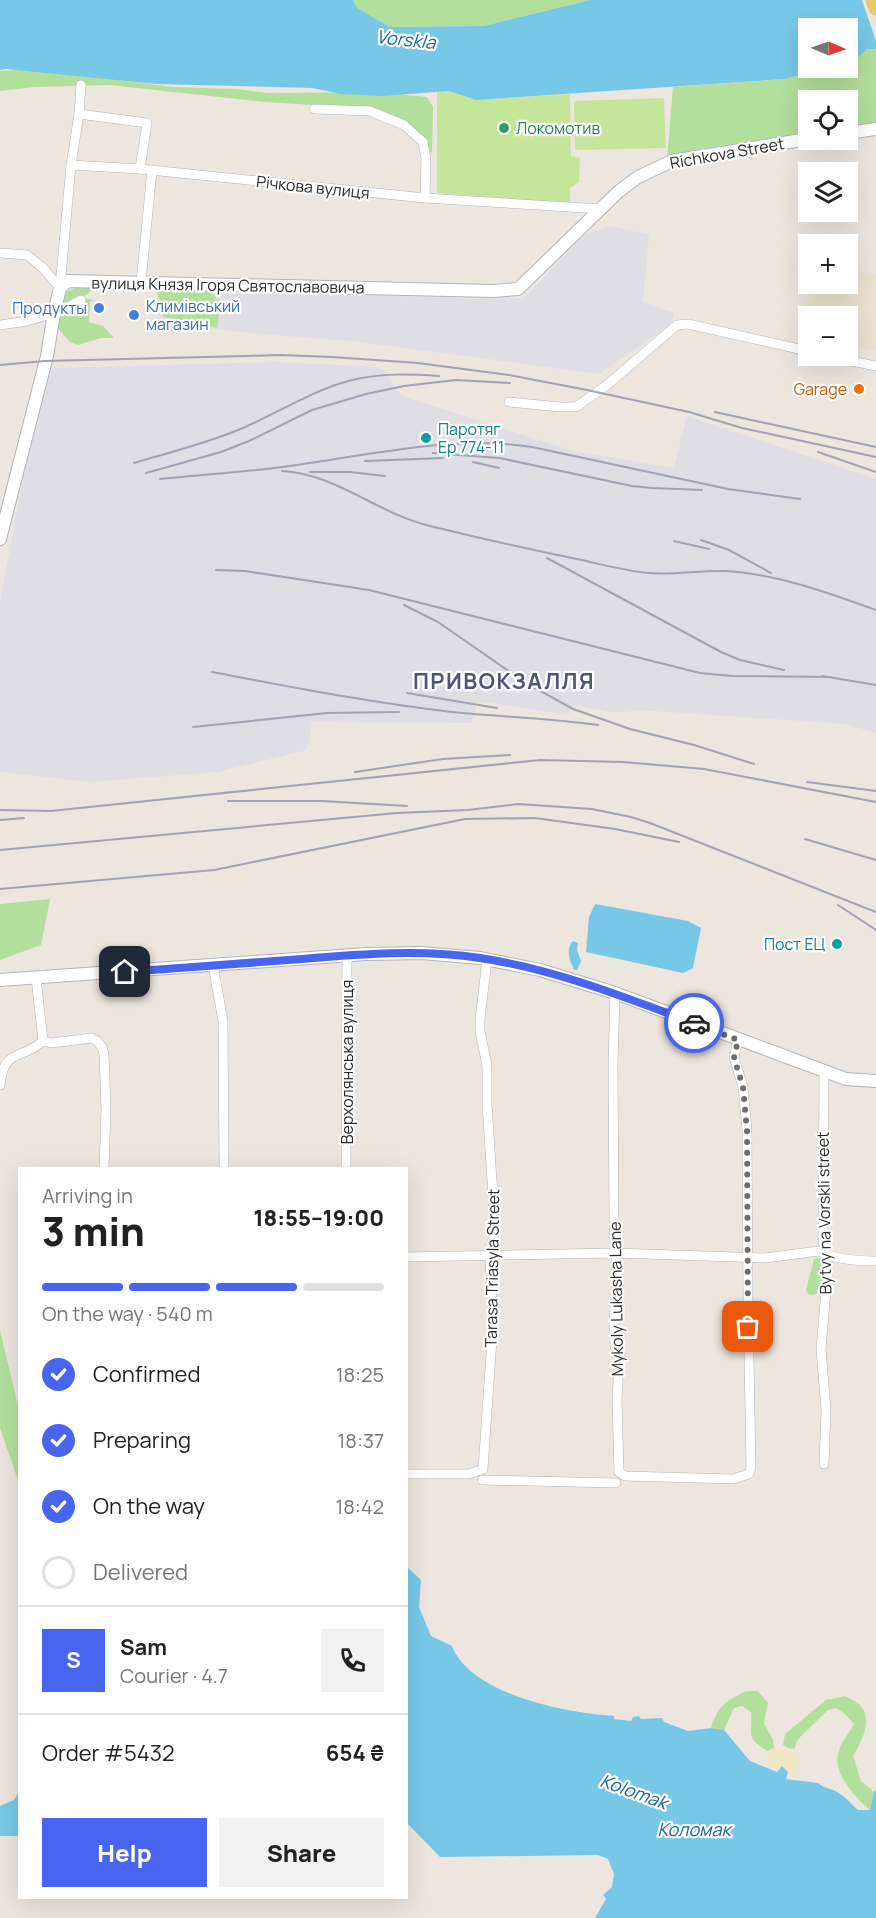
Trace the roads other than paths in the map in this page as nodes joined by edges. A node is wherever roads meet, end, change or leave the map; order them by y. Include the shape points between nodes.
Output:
1 (873, 0) edge
2 (876, 8) edge
3 (81, 85) dead end
4 (314, 109) dead end
5 (79, 114) junction
6 (876, 129) edge
7 (858, 132) edge
8 (798, 141) edge
9 (71, 165) junction
10 (140, 169) junction
11 (152, 170) junction
12 (618, 192) joint
13 (425, 198) junction
14 (601, 209) junction
15 (0, 253) edge
16 (141, 282) junction
17 (60, 288) junction
18 (81, 300) dead end
19 (54, 314) junction
20 (0, 325) edge
21 (798, 349) edge
22 (858, 362) edge
23 (876, 366) edge
24 (509, 402) dead end
25 (0, 539) edge
26 (347, 956) junction
27 (487, 960) junction
28 (213, 965) junction
29 (36, 978) junction
30 (0, 980) edge
31 (615, 993) junction
32 (738, 1040) junction
33 (43, 1041) junction
34 (824, 1071) junction
35 (876, 1081) edge
36 (0, 1085) edge
37 (104, 1167) edge
38 (224, 1167) edge
39 (346, 1167) edge
40 (615, 1253) junction
41 (826, 1255) junction
42 (490, 1256) junction
43 (408, 1257) edge
44 (748, 1257) junction
45 (876, 1261) edge
46 (824, 1464) dead end
47 (408, 1474) edge
48 (482, 1480) dead end
49 (616, 1483) dead end

1 - 2 main road
3 - 5 street
4 - 13 street via 370,111 404,126 423,142
5 - 9 street
5 - 10 street via 147,123
6 - 7 street
8 - 12 street, Richkova Street via 672,160
9 - 10 street, Річкова вулиця
9 - 17 street
10 - 11 street, Річкова вулиця
11 - 13 street, Річкова вулиця
11 - 16 street
12 - 14 street, вулиця Князя Ігоря Святославовича
13 - 14 street, Річкова вулиця
14 - 16 street, вулиця Князя Ігоря Святославовича via 518,289
15 - 17 street via 27,255
16 - 17 street, вулиця Князя Ігоря Святославовича via 68,281
17 - 19 street
18 - 19 street
19 - 20 street
19 - 25 street
21 - 24 street via 688,324 677,326 576,407
22 - 23 street
26 - 27 street via 422,953
26 - 28 street
26 - 39 street, Верхолянська вулиця
27 - 31 street via 540,970
27 - 42 street, Tarasa Triasyla Street via 480,1031 487,1066 495,1202
28 - 29 street
28 - 38 street via 223,1021
29 - 30 street
29 - 33 street
31 - 32 street
31 - 40 street, Mykoly Lukasha Lane
32 - 34 street
32 - 44 street via 734,1058 743,1087 747,1131
33 - 36 street via 35,1049 7,1061
33 - 37 street via 92,1038 102,1047 106,1076
34 - 35 street via 846,1079
34 - 41 street, Bytvy na Vorskli street
40 - 42 street
40 - 44 street
40 - 44 street, Mykoly Lukasha Lane via 620,1472 637,1478 733,1479 749,1474 752,1467
41 - 44 street via 819,1251
41 - 45 street
41 - 46 street, Bytvy na Vorskli street via 821,1350 826,1410
42 - 43 street
42 - 47 street, Tarasa Triasyla Street via 493,1324 483,1469 469,1474
48 - 49 street

